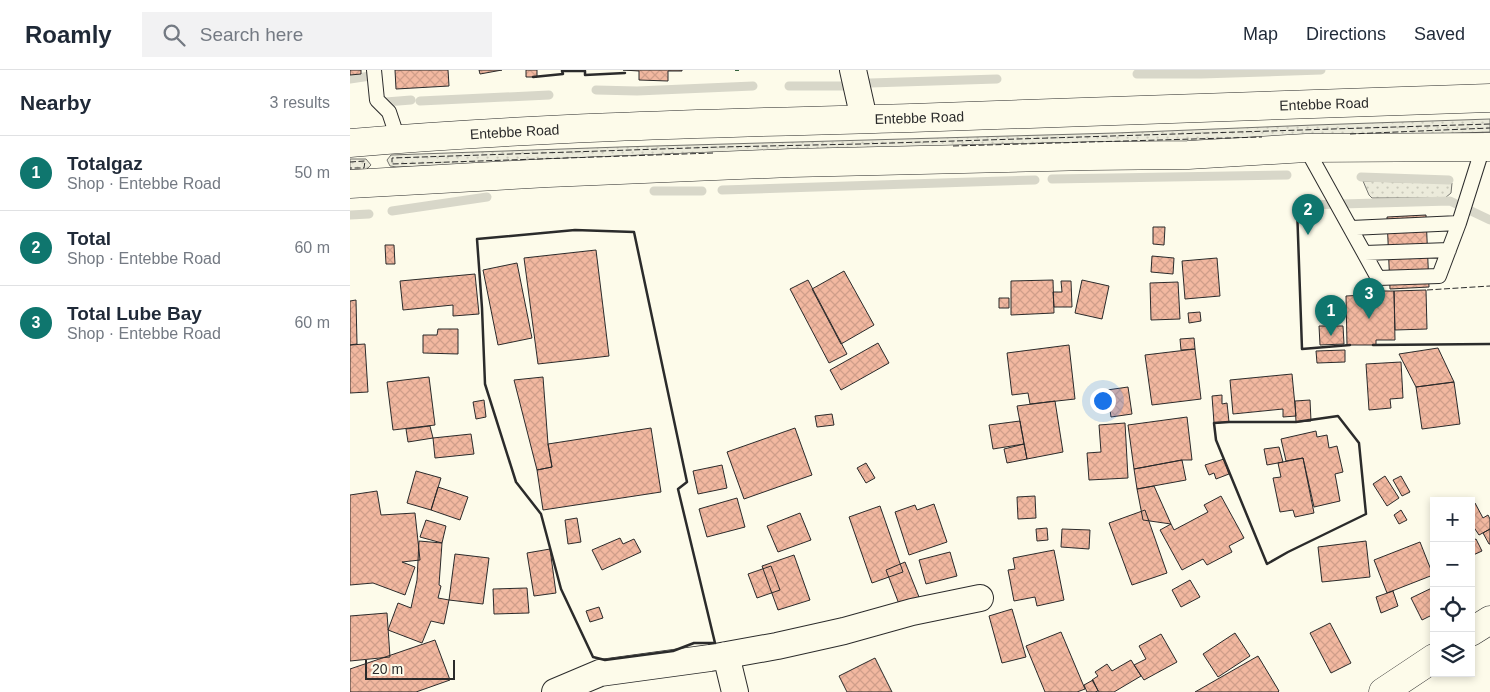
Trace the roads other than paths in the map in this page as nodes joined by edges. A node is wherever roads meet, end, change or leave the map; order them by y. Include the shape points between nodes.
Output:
1 (374, 70) edge
2 (853, 70) edge
3 (1490, 98) edge
4 (864, 119) junction
5 (398, 139) junction
6 (350, 143) edge
7 (1487, 147) edge
8 (1306, 148) junction
9 (350, 184) edge
10 (1459, 223) junction
11 (1351, 228) junction
12 (1449, 250) junction
13 (1365, 253) junction
14 (980, 598) dead end
15 (1490, 620) edge
16 (1475, 629) edge
17 (726, 655) junction
18 (1430, 661) edge
19 (555, 692) edge
20 (735, 692) edge
21 (1383, 692) edge

1 - 5 lane via 377,100 389,112
2 - 4 street
3 - 4 main road, Entebbe Road
4 - 5 main road, Entebbe Road
5 - 6 main road, Entebbe Road
7 - 8 main road
7 - 10 lane
8 - 9 main road via 1188,155 791,163
8 - 11 lane
10 - 11 lane
10 - 12 lane
11 - 13 lane
12 - 13 lane
12 - 13 lane via 1440,276 1378,278
14 - 17 street
15 - 16 main road
17 - 19 street via 600,673
17 - 20 street
18 - 21 main road

